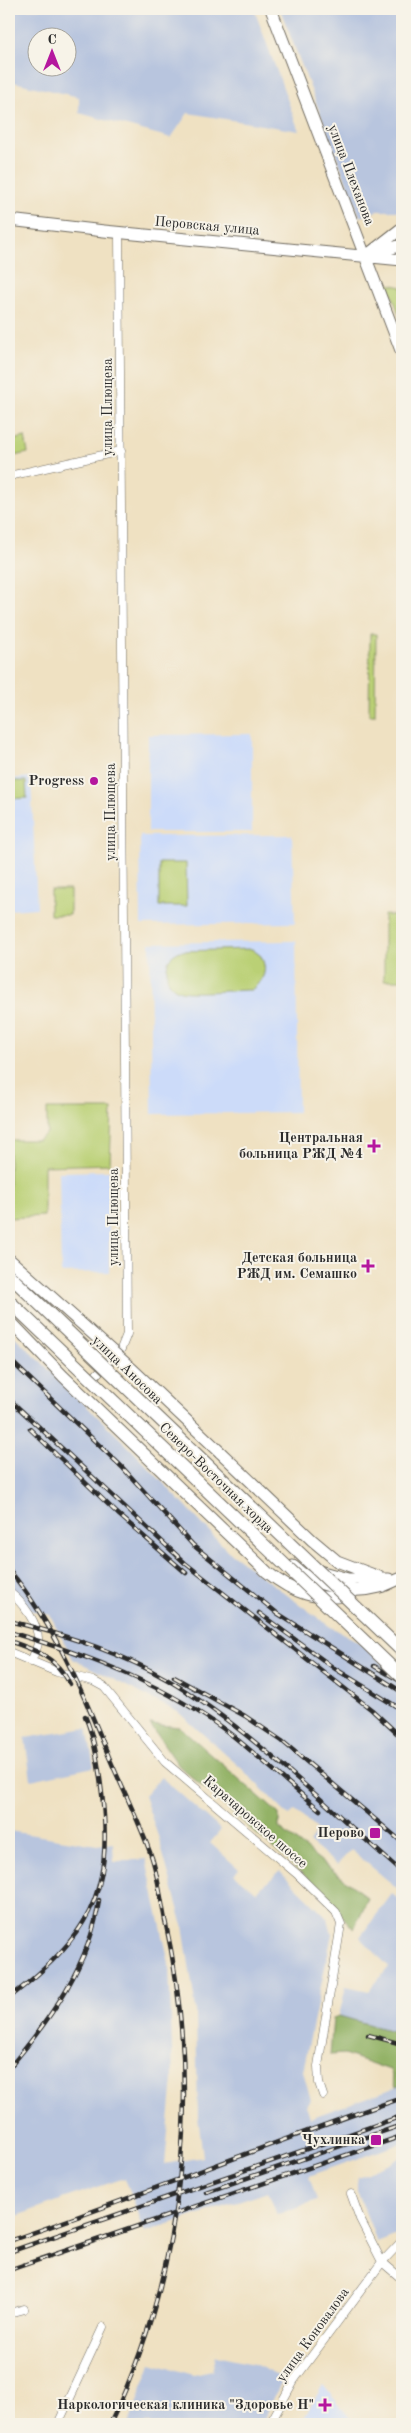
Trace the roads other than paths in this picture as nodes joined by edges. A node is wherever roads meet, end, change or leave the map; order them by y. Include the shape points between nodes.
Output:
1 (271, 9) edge
2 (9, 220) edge
3 (402, 228) edge
4 (119, 233) junction
5 (402, 245) edge
6 (366, 256) junction
7 (402, 260) edge
8 (402, 353) edge
9 (121, 451) junction
10 (9, 476) edge
11 (9, 1259) edge
12 (9, 1276) edge
13 (9, 1296) edge
14 (9, 1301) edge
15 (9, 1320) edge
16 (103, 1368) junction
17 (93, 1378) junction
18 (385, 1579) junction
19 (400, 1579) edge
20 (362, 1590) junction
21 (9, 1592) edge
22 (402, 1651) edge
23 (9, 1652) edge
24 (31, 1662) junction
25 (402, 1677) edge
26 (323, 2095) dead end
27 (351, 2194) dead end
28 (402, 2241) edge
29 (382, 2262) junction
30 (402, 2279) edge
31 (24, 2309) dead end
32 (9, 2313) edge
33 (103, 2328) dead end
34 (58, 2424) edge
35 (270, 2424) edge

1 - 6 street, улица Плеханова
2 - 4 street, Перовская улица
3 - 6 street
4 - 6 street, Перовская улица
4 - 9 street, улица Плющева
5 - 6 street
6 - 7 street, Перовская улица
6 - 8 street, улица Плеханова
9 - 10 street
9 - 16 street, улица Плющева via 127,1334 121,1349
11 - 18 street, bridge via 131,1368 312,1540 337,1561
12 - 16 street, улица Аносова
12 - 22 main road, Северо-Восточная хорда, bridge
13 - 17 street, улица Аносова
14 - 25 main road, Северо-Восточная хорда, bridge
15 - 20 street via 267,1572 299,1594 344,1596
16 - 17 street, улица Плющева
16 - 18 street, улица Аносова via 306,1564 348,1579
17 - 20 street, улица Аносова via 299,1572 332,1586
18 - 19 street, улица Аносова
19 - 20 street
21 - 24 street via 25,1608 38,1635
23 - 24 street, Карачаровское шоссе
24 - 26 street, Карачаровское шоссе via 104,1687 165,1762 336,1912 341,1924 318,2066
27 - 29 street
28 - 29 street, улица Коновалова
29 - 30 street
29 - 35 street, улица Коновалова via 294,2380
31 - 32 street
33 - 34 street

